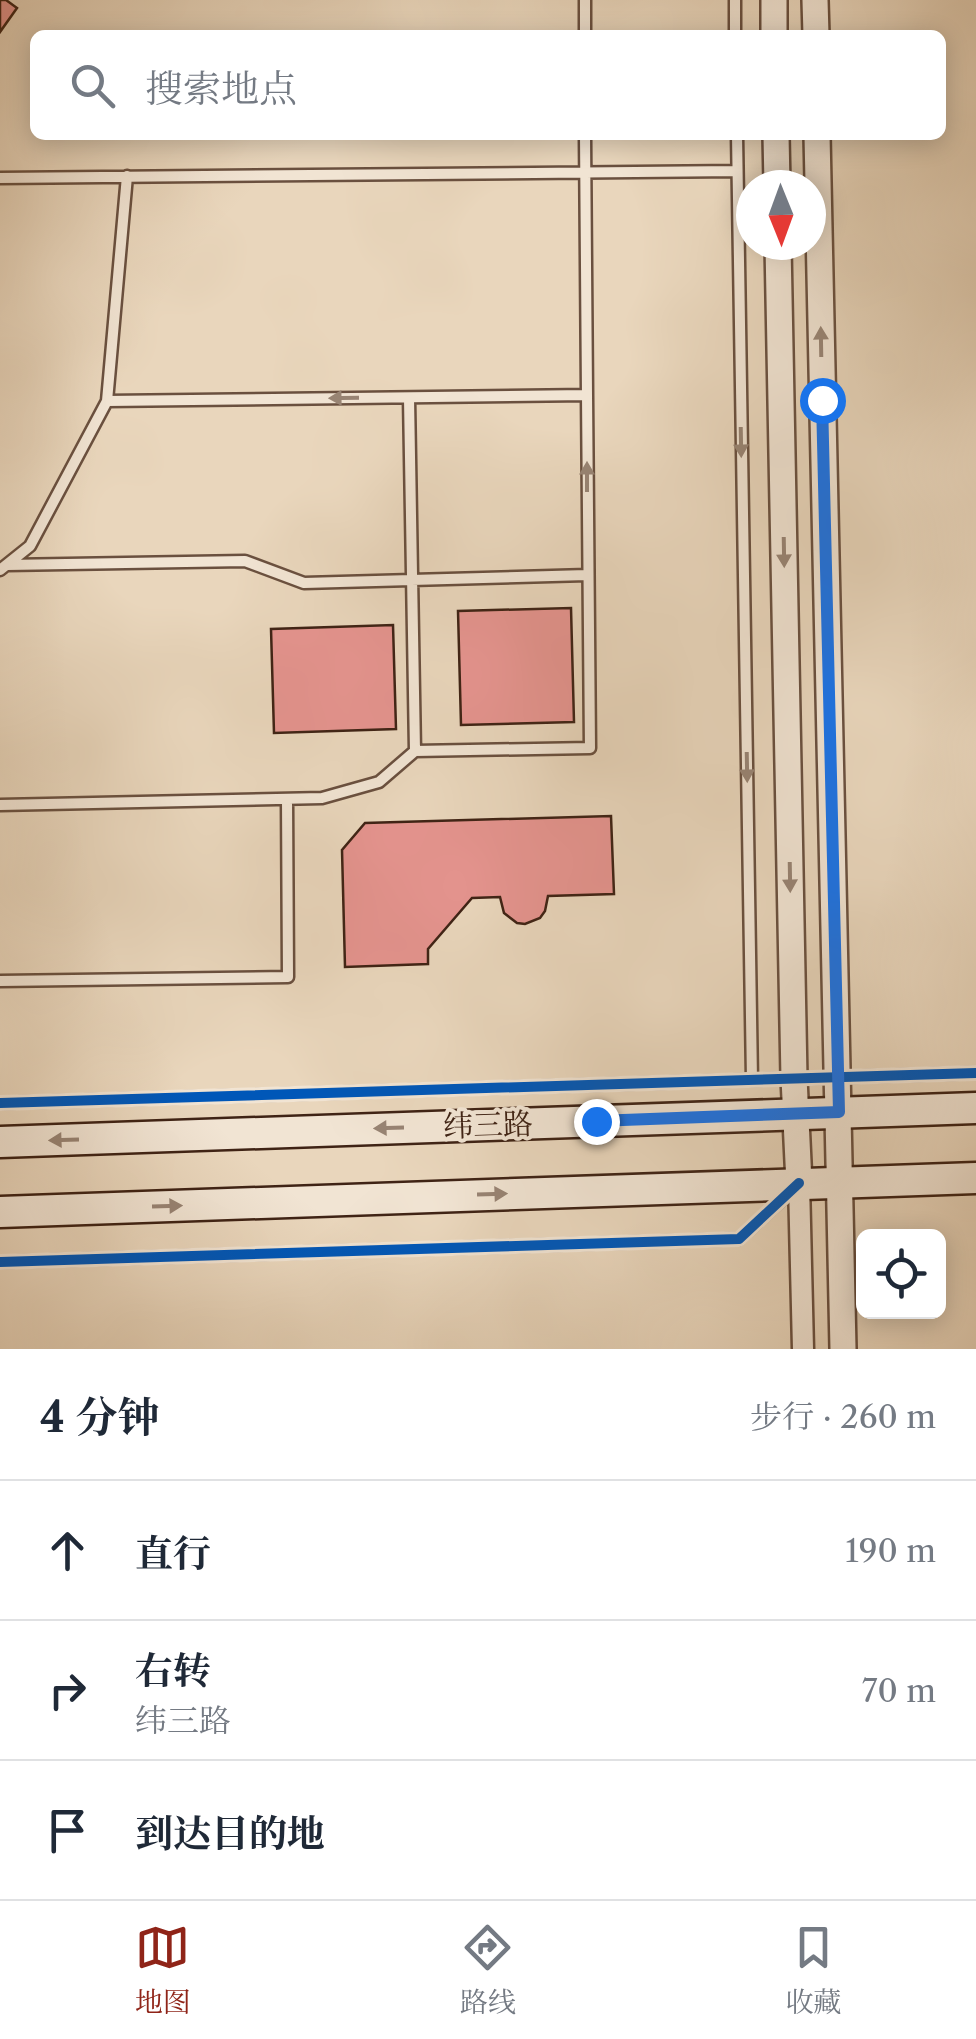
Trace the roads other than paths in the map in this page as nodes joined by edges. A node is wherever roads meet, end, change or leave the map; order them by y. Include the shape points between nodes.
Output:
1 (586, 0) edge
2 (735, 0) edge
3 (774, 0) edge
4 (816, 0) edge
5 (586, 30) edge
6 (735, 30) edge
7 (774, 30) edge
8 (816, 30) edge
9 (586, 140) edge
10 (737, 140) edge
11 (776, 140) edge
12 (817, 140) edge
13 (737, 170) edge
14 (777, 170) edge
15 (736, 171) edge
16 (586, 172) junction
17 (127, 176) junction
18 (0, 178) edge
19 (738, 260) edge
20 (778, 260) edge
21 (587, 395) junction
22 (410, 398) junction
23 (107, 401) junction
24 (3, 568) edge
25 (587, 575) junction
26 (412, 580) junction
27 (415, 751) junction
28 (287, 799) junction
29 (0, 805) edge
30 (0, 981) edge
31 (976, 1072) edge
32 (840, 1077) junction
33 (794, 1078) junction
34 (752, 1080) junction
35 (0, 1103) edge
36 (976, 1108) edge
37 (839, 1112) junction
38 (795, 1114) junction
39 (0, 1142) edge
40 (976, 1178) edge
41 (840, 1182) junction
42 (799, 1184) junction
43 (0, 1212) edge
44 (0, 1262) edge
45 (802, 1349) edge
46 (843, 1349) edge

1 - 5 lane
2 - 6 lane
3 - 7 street
4 - 8 street
9 - 16 lane
10 - 13 lane
11 - 14 street
32 -> 12 street
15 - 16 lane
16 - 17 lane
16 - 21 lane
17 - 18 lane
17 - 23 lane
19 -> 34 lane
20 -> 33 street
21 - 22 lane
25 -> 21 lane
22 -> 23 lane
22 - 26 lane
23 - 24 lane via 30,546
24 - 26 lane via 245,561 304,583
25 - 26 lane
25 - 27 lane via 590,748
26 - 27 lane
27 - 28 lane via 379,782 322,798
28 - 29 lane
28 - 30 lane via 288,977
31 - 32 lane
32 - 33 lane
32 - 37 street
33 - 34 lane
33 - 38 street
34 - 35 lane
36 - 37 main road, 纬三路
37 - 38 main road, 纬三路
37 - 41 street
38 -> 39 main road, 纬三路
38 - 42 street
40 - 41 main road
41 - 42 main road
41 - 46 street
43 -> 42 main road
42 - 44 lane via 739,1239
42 - 45 street

